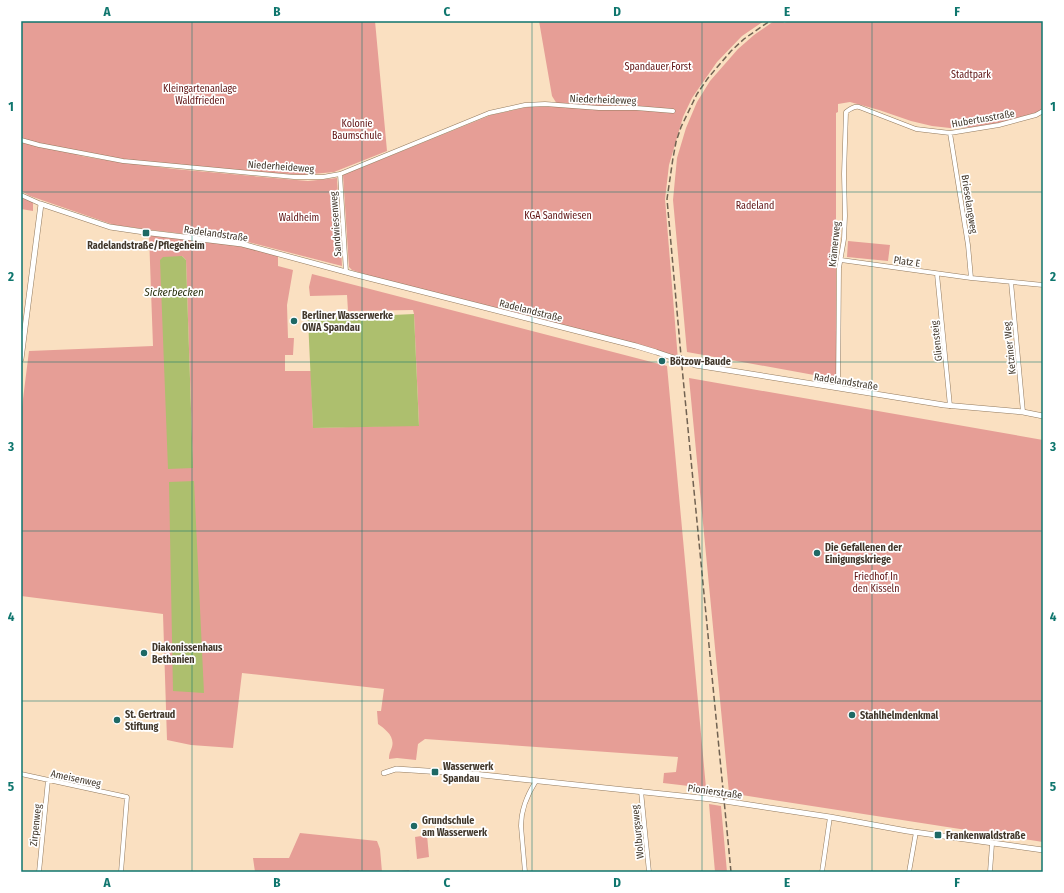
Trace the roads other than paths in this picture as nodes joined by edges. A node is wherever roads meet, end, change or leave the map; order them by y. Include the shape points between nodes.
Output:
1 (856, 106) joint
2 (673, 111) dead end
3 (1043, 111) edge
4 (950, 133) junction
5 (21, 140) edge
6 (340, 174) junction
7 (21, 195) edge
8 (41, 204) junction
9 (841, 260) junction
10 (346, 272) junction
11 (937, 274) junction
12 (971, 278) junction
13 (1011, 282) junction
14 (1043, 285) edge
15 (21, 359) edge
16 (838, 388) junction
17 (950, 406) junction
18 (1023, 412) junction
19 (1043, 416) edge
20 (384, 773) dead end
21 (21, 774) edge
22 (48, 780) junction
23 (536, 781) junction
24 (641, 791) junction
25 (830, 817) junction
26 (916, 832) junction
27 (992, 844) junction
28 (1043, 850) edge
29 (39, 872) edge
30 (121, 872) edge
31 (525, 872) edge
32 (648, 872) edge
33 (822, 872) edge
34 (909, 872) edge
35 (990, 872) edge

1 - 4 street, Hubertusstraße via 916,129
1 - 9 street, Krämerweg via 846,112 845,216
2 - 6 street, Niederheideweg via 525,105 489,113
3 - 4 street, Hubertusstraße via 999,125
4 - 12 street, Brieselangweg
5 - 6 street, Niederheideweg via 46,147 123,160 294,177
6 - 10 street, Sandwiesenweg
7 - 8 street, Radelandstraße
8 - 10 street, Radelandstraße via 110,227 242,244
8 - 15 street
9 - 11 street, Platz E
9 - 16 street, Krämerweg
10 - 16 street, Radelandstraße via 656,352 695,365
11 - 12 street, Platz E
11 - 17 street, Gliensteig
12 - 13 street, Platz E
13 - 14 street, Platz E
13 - 18 street, Ketziner Weg
16 - 17 street, Radelandstraße
17 - 18 street, Radelandstraße
18 - 19 street, Radelandstraße
20 - 23 street, Pionierstraße via 396,769
21 - 22 street, Ameisenweg
22 - 29 street, Zirpenweg
22 - 30 street, Ameisenweg via 127,797
23 - 24 street, Pionierstraße
23 - 31 street via 521,818
24 - 25 street, Pionierstraße
24 - 32 street, Wolburgsweg
25 - 26 street, Pionierstraße
25 - 33 street
26 - 27 street, Pionierstraße
26 - 34 street
27 - 28 street, Pionierstraße
27 - 35 street

